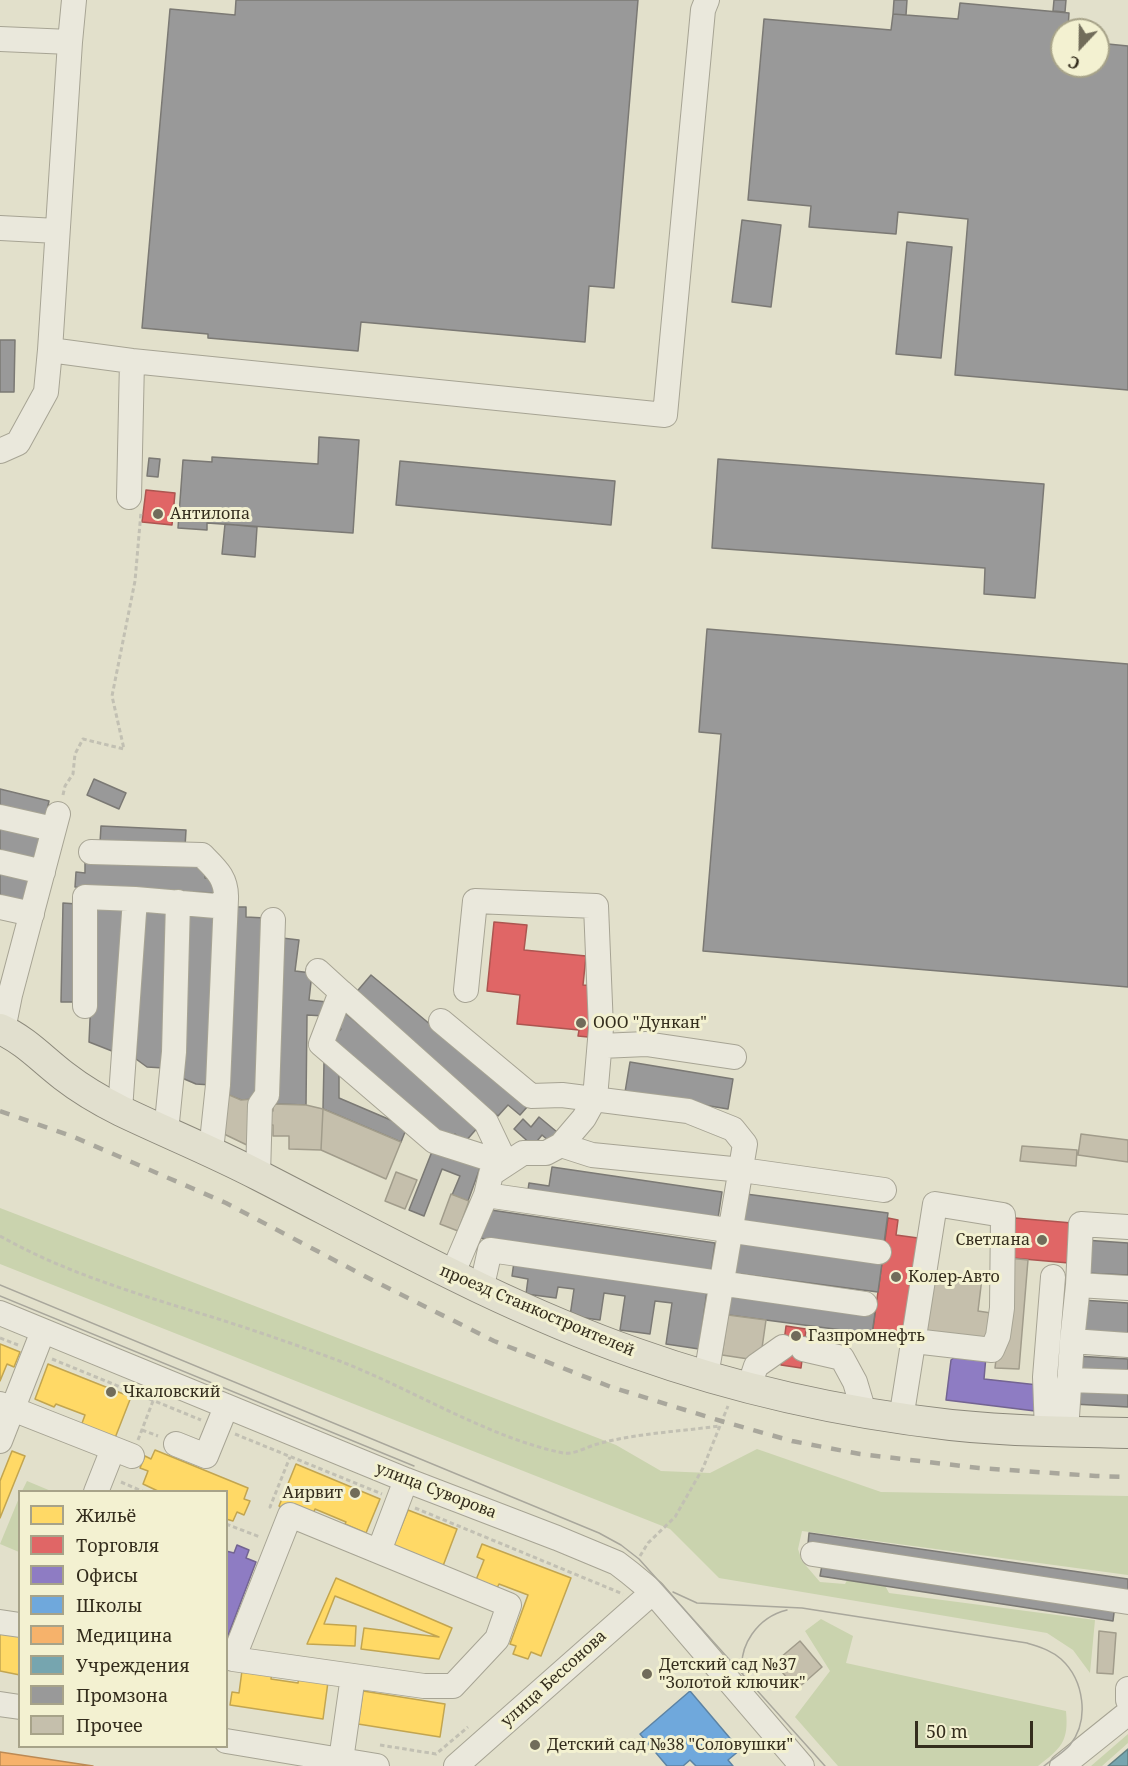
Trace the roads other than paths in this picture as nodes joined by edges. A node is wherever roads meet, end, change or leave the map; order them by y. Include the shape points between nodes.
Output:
1 (74, 0) edge
2 (707, 0) edge
3 (0, 39) edge
4 (70, 42) junction
5 (0, 228) edge
6 (57, 231) junction
7 (50, 350) junction
8 (132, 361) junction
9 (0, 450) edge
10 (129, 497) road end
11 (0, 817) edge
12 (91, 852) dead end
13 (0, 862) edge
14 (43, 872) junction
15 (135, 899) junction
16 (226, 899) junction
17 (177, 902) junction
18 (0, 907) edge
19 (32, 914) junction
20 (273, 920) dead end
21 (318, 971) dead end
22 (466, 990) dead end
23 (341, 992) junction
24 (85, 1006) dead end
25 (441, 1021) dead end
26 (1, 1030) edge
27 (601, 1046) junction
28 (734, 1057) dead end
29 (596, 1098) junction
30 (120, 1110) junction
31 (166, 1132) junction
32 (561, 1145) junction
33 (212, 1152) junction
34 (506, 1164) junction
35 (742, 1170) junction
36 (258, 1175) junction
37 (884, 1190) dead end
38 (486, 1195) junction
39 (1128, 1227) edge
40 (730, 1231) junction
41 (466, 1240) junction
42 (490, 1250) junction
43 (879, 1252) dead end
44 (452, 1275) junction
45 (1053, 1277) dead end
46 (721, 1284) junction
47 (1078, 1285) junction
48 (1128, 1288) edge
49 (481, 1290) junction
50 (865, 1304) dead end
51 (0, 1313) edge
52 (914, 1341) junction
53 (1072, 1341) junction
54 (39, 1342) junction
55 (1128, 1345) edge
56 (706, 1376) junction
57 (1069, 1380) junction
58 (1128, 1382) edge
59 (743, 1385) junction
60 (6, 1406) edge
61 (864, 1412) junction
62 (222, 1417) junction
63 (901, 1419) junction
64 (1056, 1432) junction
65 (1128, 1433) edge
66 (0, 1441) edge
67 (176, 1444) dead end
68 (97, 1490) edge
69 (402, 1490) junction
70 (379, 1551) junction
71 (813, 1554) dead end
72 (636, 1591) junction
73 (1128, 1602) edge
74 (0, 1622) edge
75 (18, 1625) edge
76 (353, 1676) junction
77 (1128, 1689) edge
78 (1128, 1700) edge
79 (0, 1704) edge
80 (18, 1707) edge
81 (1128, 1713) edge
82 (228, 1741) edge
83 (341, 1760) junction
84 (377, 1766) edge
85 (456, 1766) edge
86 (802, 1766) edge
87 (1062, 1766) edge

1 - 4 street
2 - 8 street via 665,415
3 - 4 street
4 - 6 street
5 - 6 street
6 - 7 street
7 - 8 street
7 - 9 street via 46,392 18,443
8 - 10 street
11 - 14 street via 55,822
12 - 16 street via 202,855 227,887
13 - 14 street
14 - 19 street
15 - 17 street
15 - 24 street via 86,897
15 - 30 street
16 - 17 street via 216,906
16 - 33 street
17 - 31 street via 174,1052
18 - 19 street
19 - 26 street
20 - 36 street via 267,1095 260,1105
21 - 23 street
22 - 27 street via 475,901 596,906
23 - 34 street via 486,1122
23 - 34 street via 321,1044 434,1140
25 - 29 street via 531,1096
26 - 30 main road, проезд Станкостроителей via 82,1089
27 - 28 street via 646,1044
27 - 29 street
29 - 32 street
29 - 35 street via 688,1111 733,1129 745,1144
30 - 31 main road, проезд Станкостроителей
31 - 33 main road, проезд Станкостроителей
32 - 34 street via 546,1153 523,1153
32 - 35 street via 592,1155
33 - 36 main road, проезд Станкостроителей
34 - 38 street via 491,1174
35 - 37 street
35 - 40 street
36 - 44 main road, проезд Станкостроителей
38 - 40 street
38 - 41 street
39 - 47 street via 1082,1224
40 - 43 street
40 - 46 street
41 - 42 street
41 - 44 street
42 - 46 street
42 - 49 street
44 - 49 main road, проезд Станкостроителей
45 - 64 street via 1045,1377
46 - 50 street
46 - 56 street
47 - 48 street
47 - 53 street
49 - 56 main road, проезд Станкостроителей via 586,1335
51 - 54 street, улица Суворова
52 - 52 street via 935,1204 1003,1215 1002,1308 992,1350
52 - 63 street
53 - 55 street
53 - 57 street
54 - 60 street
54 - 62 street, улица Суворова
56 - 59 main road, проезд Станкостроителей
57 - 58 street
57 - 64 street
59 - 61 main road, проезд Станкостроителей
59 - 61 street via 756,1366 793,1348 842,1358
60 - 66 street
60 - 68 street via 122,1453
61 - 63 main road, проезд Станкостроителей
62 - 67 street via 206,1455
62 - 69 street, улица Суворова
63 - 64 main road, проезд Станкостроителей
64 - 65 main road, проезд Станкостроителей
69 - 70 street
69 - 72 street, улица Суворова via 557,1538 617,1563
70 - 76 street via 509,1605 497,1640 453,1686
70 - 76 street via 290,1515 233,1659
71 - 73 street
72 - 85 street, улица Бессонова
72 - 86 street, улица Суворова
74 - 75 street
76 - 83 street
77 - 78 street
79 - 80 street
81 - 87 street
82 - 83 street
83 - 84 street

